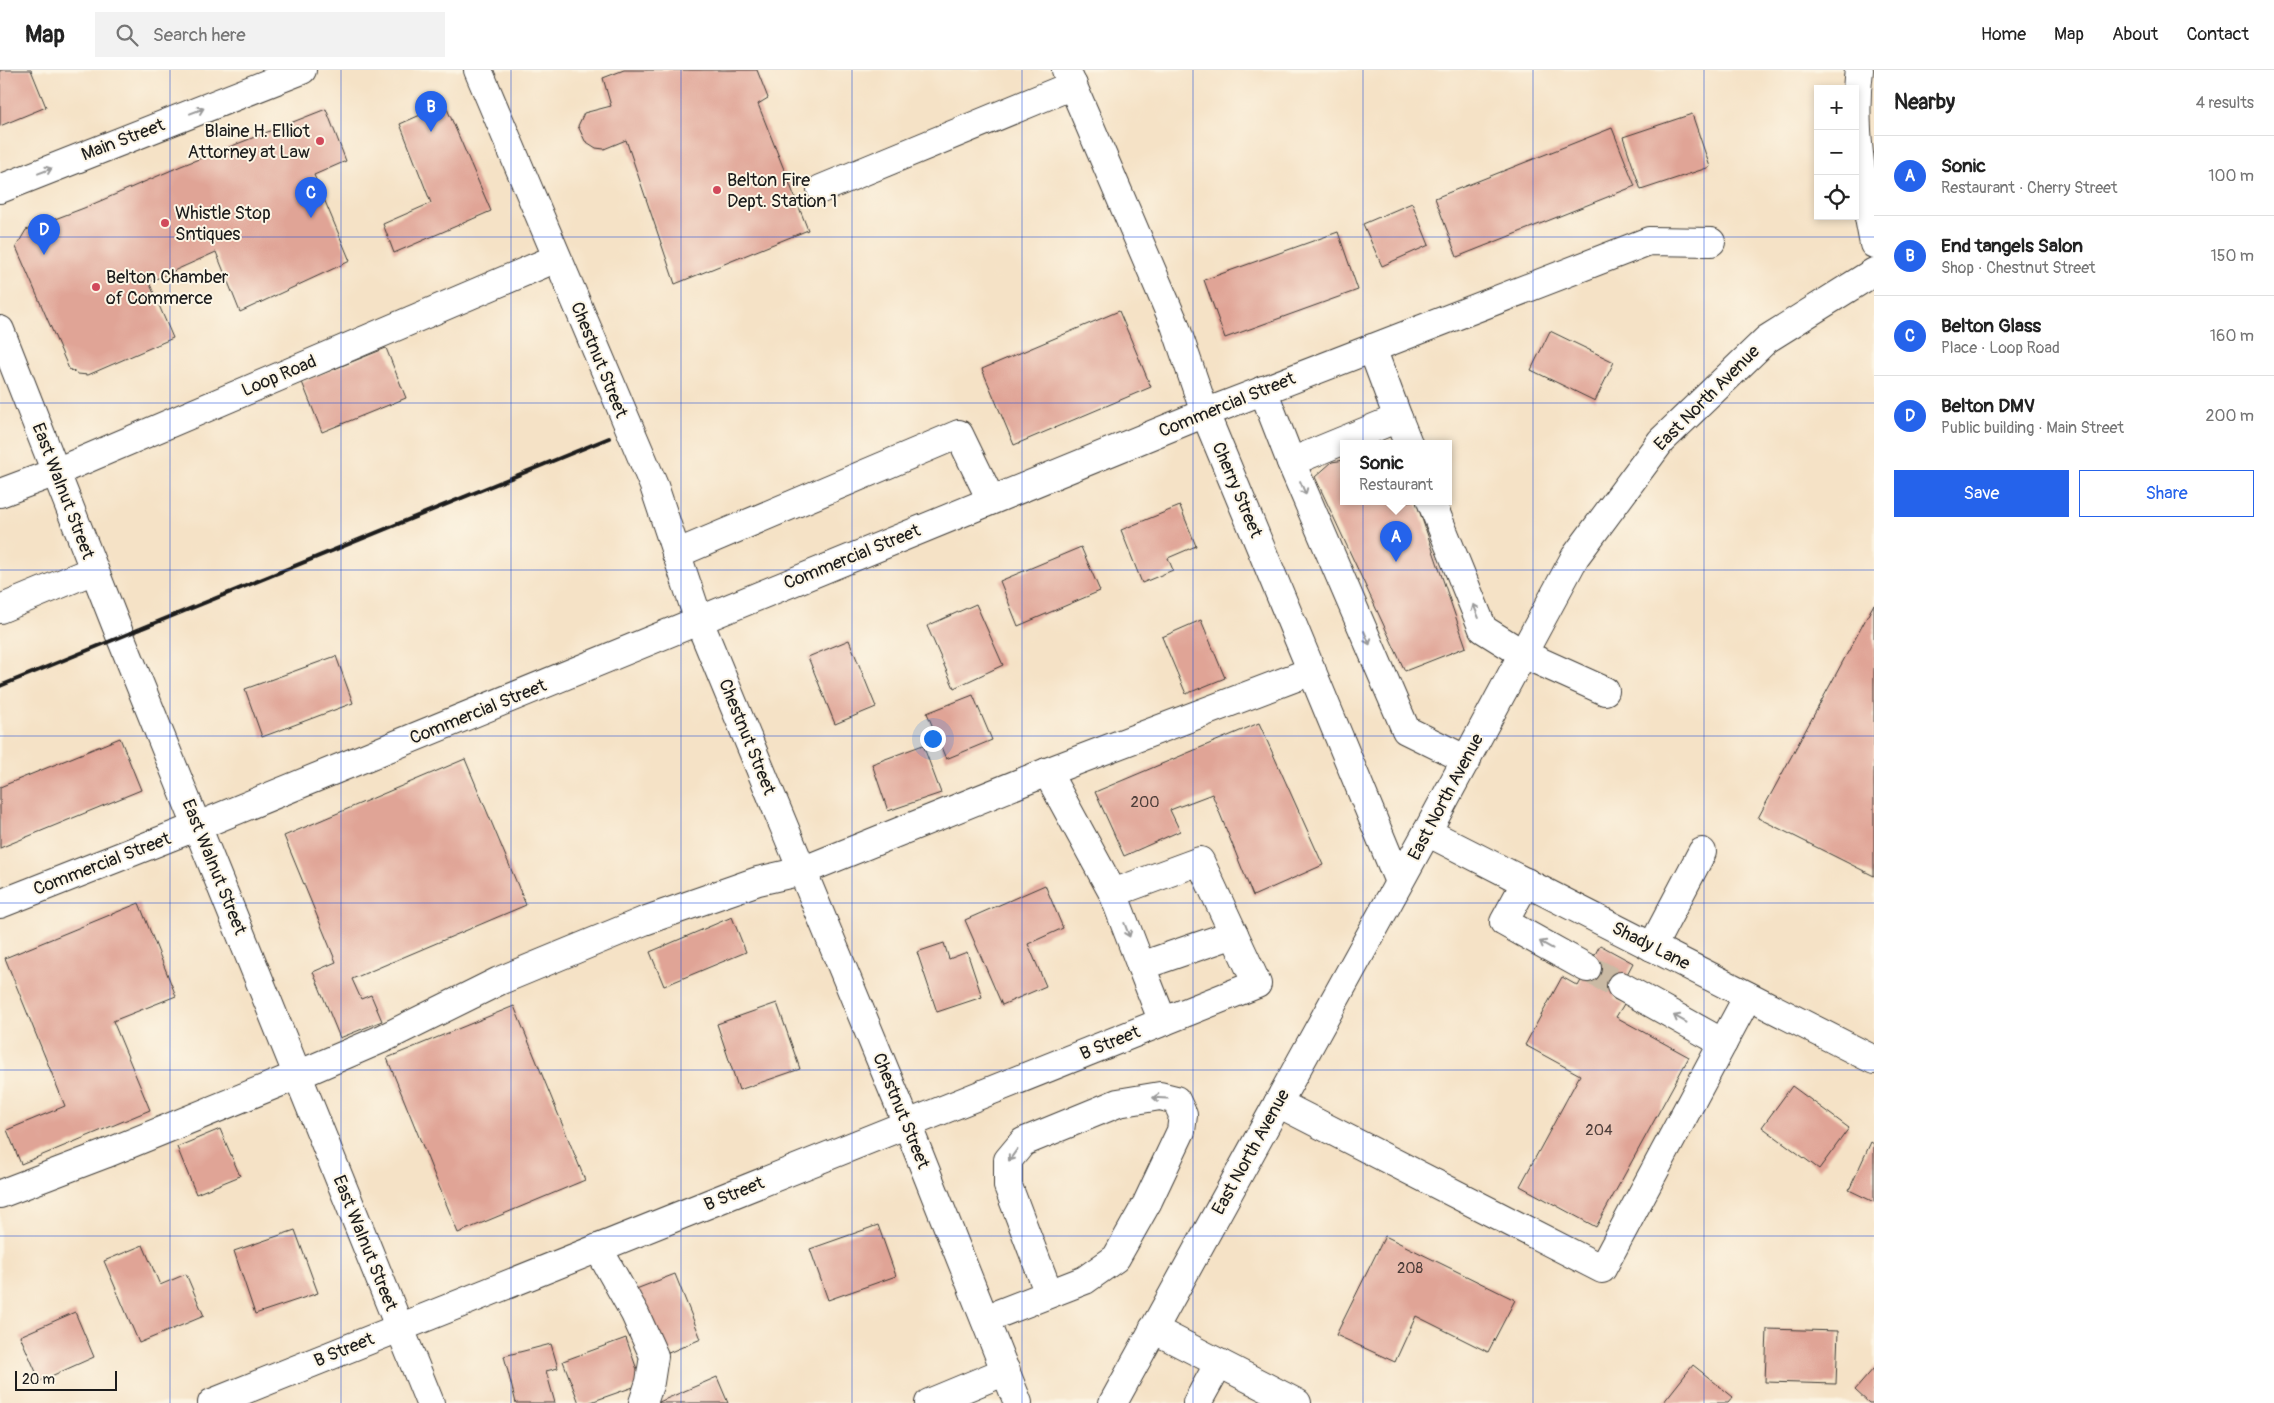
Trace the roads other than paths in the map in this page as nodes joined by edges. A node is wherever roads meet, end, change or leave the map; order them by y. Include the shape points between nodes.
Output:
1 (302, 70) edge
2 (478, 70) edge
3 (1858, 70) edge
4 (1070, 78) edge
5 (0, 189) edge
6 (821, 189) dead end
7 (1712, 242) dead end
8 (1874, 244) edge
9 (557, 258) junction
10 (1874, 272) edge
11 (0, 330) edge
12 (1372, 348) junction
13 (1263, 390) junction
14 (1205, 413) junction
15 (1398, 418) junction
16 (1344, 440) edge
17 (1407, 440) edge
18 (1340, 442) edge
19 (1291, 462) junction
20 (56, 472) junction
21 (0, 493) edge
22 (991, 500) junction
23 (1434, 505) edge
24 (676, 554) junction
25 (94, 570) junction
26 (0, 609) edge
27 (699, 620) junction
28 (1523, 654) junction
29 (1312, 671) junction
30 (1605, 691) dead end
31 (1466, 760) junction
32 (1047, 772) junction
33 (198, 826) junction
34 (1427, 832) junction
35 (1702, 852) dead end
36 (802, 871) junction
37 (1400, 882) junction
38 (1526, 882) junction
39 (1113, 893) junction
40 (0, 904) edge
41 (1234, 934) junction
42 (1652, 946) junction
43 (1141, 966) junction
44 (1587, 968) tunnel mouth
45 (1620, 986) tunnel mouth
46 (1748, 996) junction
47 (1163, 1022) junction
48 (1723, 1042) junction
49 (1874, 1060) edge
50 (298, 1075) junction
51 (1278, 1103) junction
52 (907, 1124) junction
53 (0, 1194) edge
54 (598, 1248) junction
55 (1049, 1294) junction
56 (985, 1319) junction
57 (399, 1328) junction
58 (1153, 1330) junction
59 (1219, 1363) junction
60 (1006, 1371) junction
61 (212, 1403) edge
62 (430, 1403) edge
63 (643, 1403) edge
64 (930, 1403) edge
65 (1018, 1403) edge
66 (1113, 1403) edge
67 (1197, 1403) edge
68 (1297, 1403) edge

5 -> 1 street, Main Street
2 - 9 street, Chestnut Street
3 - 8 street via 1860,175
4 - 6 street
4 - 14 street, Cherry Street via 1175,325
7 - 12 street, Commercial Street via 1649,241
9 - 20 street, Loop Road
9 - 24 street, Chestnut Street via 654,486
10 - 28 street, East North Avenue via 1767,339 1661,441 1575,557
11 - 20 street, East Walnut Street
12 - 13 street, Commercial Street
12 - 15 street
13 - 14 street, Commercial Street
13 - 19 street
14 - 22 street, Commercial Street
14 - 29 street, Cherry Street
15 - 16 street
15 - 17 street
18 - 19 street
19 -> 31 street via 1406,730
20 - 21 street, Loop Road
20 - 25 street, East Walnut Street
22 - 24 street via 959,434
22 - 27 street, Commercial Street
28 -> 23 street via 1483,629
24 - 27 street, Chestnut Street
25 - 26 street
25 - 33 street, East Walnut Street
27 - 33 street, Commercial Street
27 - 36 street, Chestnut Street
28 - 30 street
28 - 31 street, East North Avenue
29 - 32 street
29 - 37 street, Cherry Street
31 - 34 street, East North Avenue
32 - 36 street
32 - 39 street
33 - 40 street, Commercial Street
33 - 50 street, East Walnut Street
34 - 37 street, East North Avenue
34 - 38 street, Shady Lane
35 - 42 street
36 - 50 street via 758,881 644,921 499,981 384,1038
36 - 52 street, Chestnut Street
37 - 51 street, East North Avenue
38 - 42 street, Shady Lane
44 -> 38 street via 1504,922
39 - 41 street via 1200,861
39 -> 43 street
41 - 43 street
41 - 47 street, B Street via 1257,984
42 - 46 street, Shady Lane
43 - 47 street
48 -> 45 street
46 - 48 street
46 - 49 street, Shady Lane
47 - 52 street, B Street
48 - 51 street via 1602,1269
50 - 53 street
50 - 57 street, East Walnut Street
51 - 58 street, East North Avenue
52 - 54 street, B Street
52 - 56 street, Chestnut Street
54 - 57 street, B Street
54 - 63 street via 654,1356
55 -> 55 street via 1085,1280 1116,1258 1148,1203 1181,1131 1183,1115 1176,1100 1160,1096 1118,1103 1023,1142 1008,1160 1008,1186
55 - 56 street
56 - 60 street, Chestnut Street
57 - 61 street, B Street
57 - 62 street, East Walnut Street
58 - 59 street
58 - 66 street, East North Avenue
59 - 67 street
59 - 68 street
60 - 64 street
60 - 65 street, Chestnut Street

